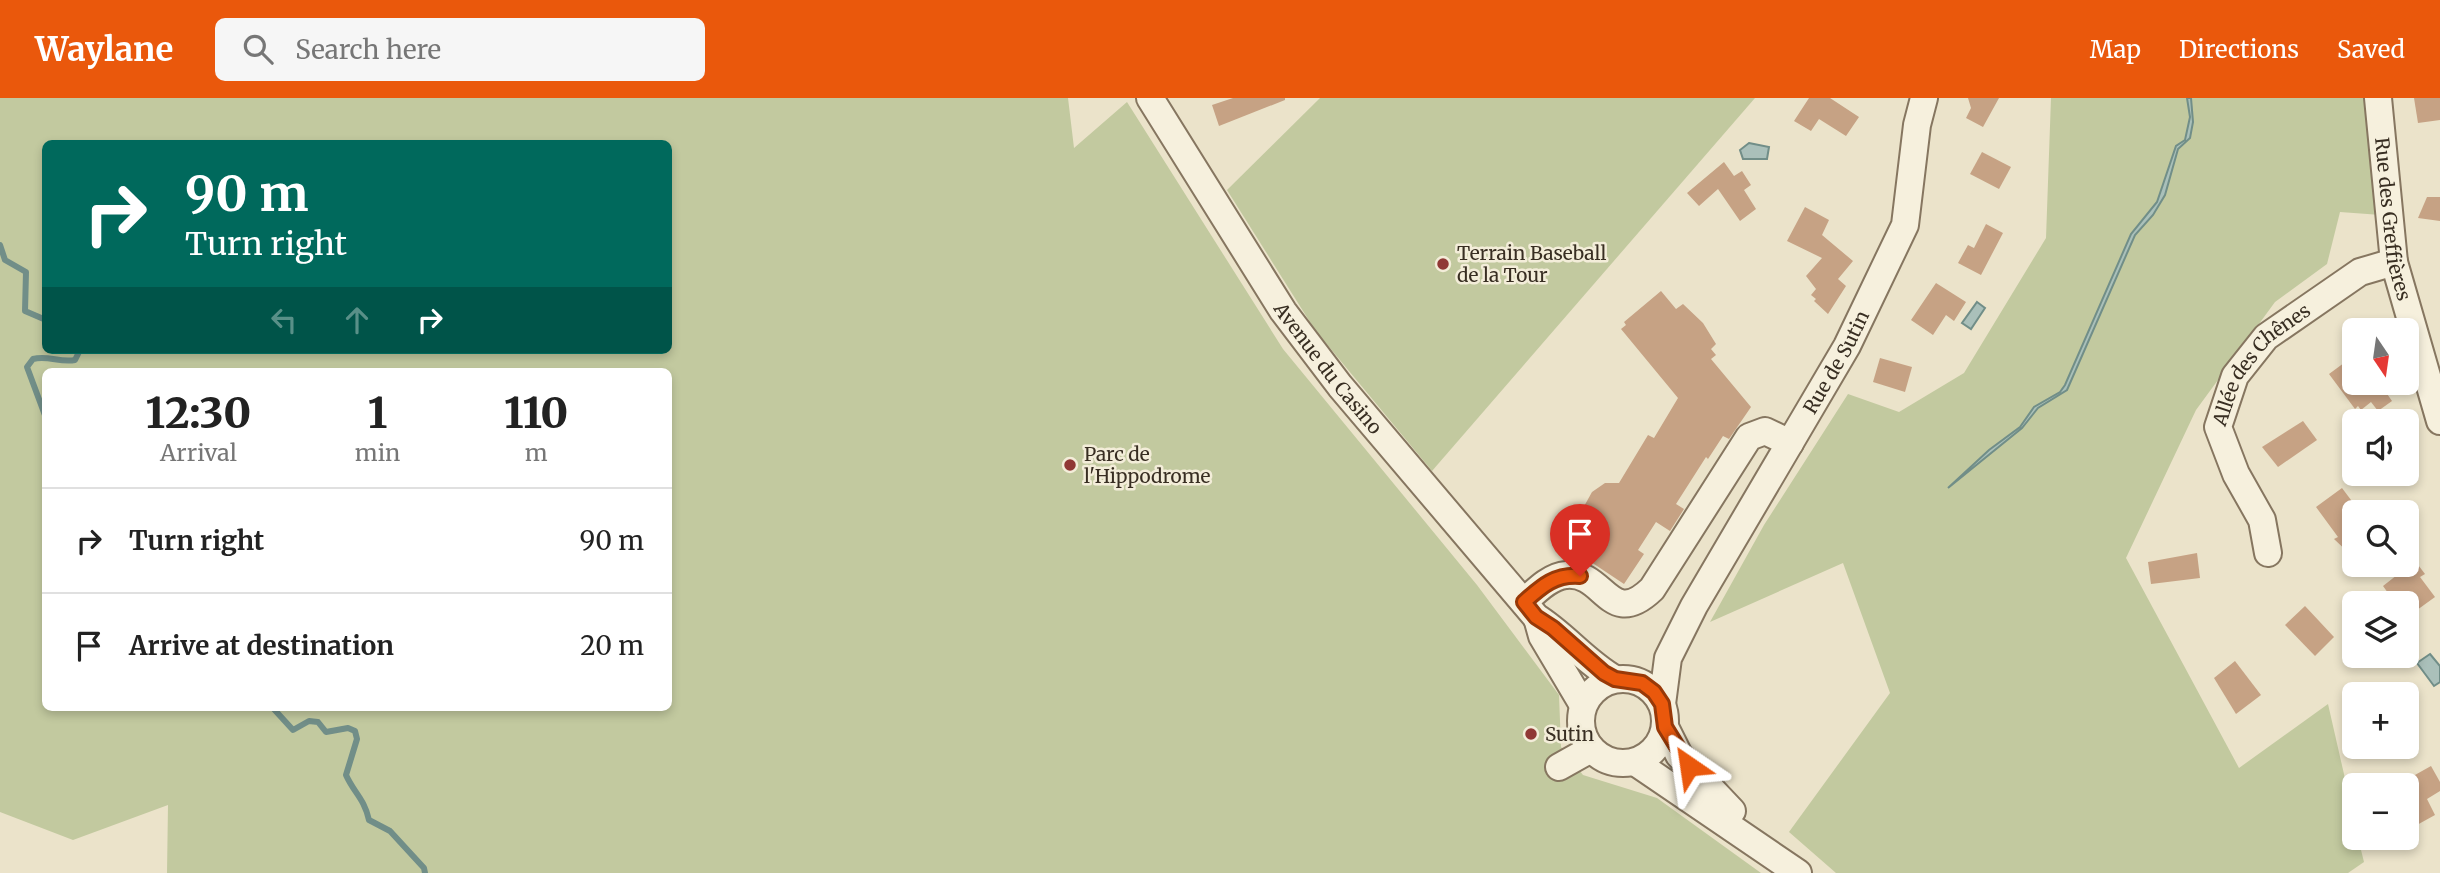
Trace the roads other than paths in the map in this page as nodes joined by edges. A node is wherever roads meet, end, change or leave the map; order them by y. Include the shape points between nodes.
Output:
1 (1150, 98) edge
2 (1924, 98) edge
3 (2378, 98) edge
4 (2394, 262) junction
5 (2440, 422) edge
6 (1790, 443) junction
7 (2267, 554) dead end
8 (1694, 606) junction
9 (1530, 609) junction
10 (1622, 679) junction
11 (1583, 705) junction
12 (1663, 715) junction
13 (1591, 749) junction
14 (1634, 762) junction
15 (1559, 767) dead end
16 (1789, 866) edge

1 - 9 street, Avenue du Casino via 1283,311 1340,386
2 - 6 street, Rue de Sutin via 1905,225 1847,346
3 - 4 street, Rue des Greffières
4 - 5 street, Rue des Greffières
4 - 7 street, Allée des Chênes via 2360,272 2266,337 2235,376 2218,427 2236,474 2262,520
6 - 8 street, Rue de Sutin
6 - 9 street via 1765,431 1749,437 1652,589 1639,601 1618,604 1580,576 1564,575 1548,582
8 - 10 street, Rue de Sutin via 1648,667
8 - 12 street, Rue de Sutin via 1668,658
9 - 10 street via 1586,659
9 - 11 street
10 - 11 street via 1601,684
10 - 12 street via 1654,692
11 - 13 street via 1581,728
12 - 14 street via 1655,749
12 - 16 street via 1679,755
13 - 14 street via 1611,762
13 - 15 street
14 - 16 street

